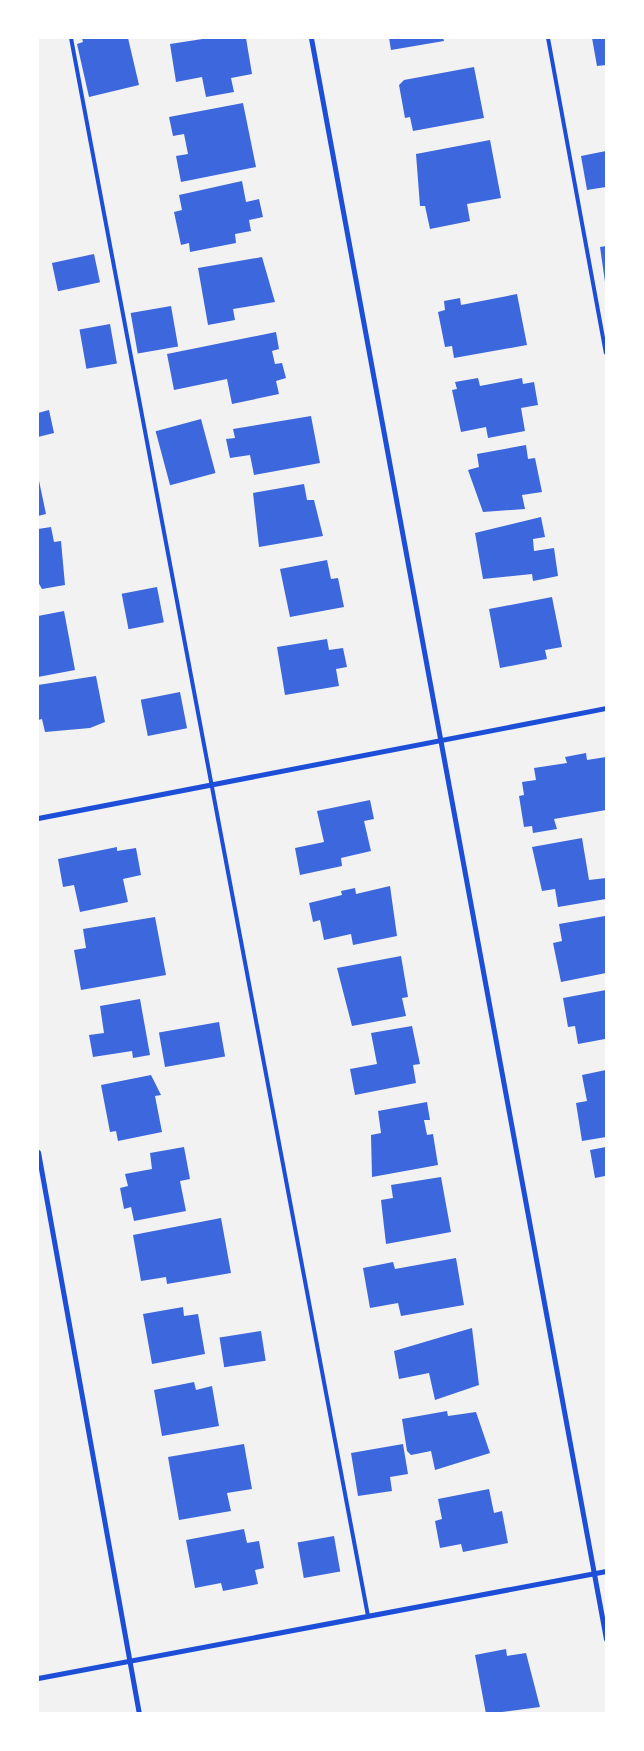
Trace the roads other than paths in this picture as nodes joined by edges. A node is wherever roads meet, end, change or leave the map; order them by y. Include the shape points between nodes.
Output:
1 (71, 38) edge
2 (311, 38) edge
3 (548, 38) edge
4 (606, 353) edge
5 (606, 708) edge
6 (441, 740) junction
7 (212, 784) junction
8 (38, 818) edge
9 (38, 1152) edge
10 (606, 1571) edge
11 (594, 1573) junction
12 (368, 1616) junction
13 (606, 1639) edge
14 (129, 1661) junction
15 (38, 1678) edge
16 (139, 1714) edge

1 - 7 lane
2 - 6 street
3 - 4 lane
5 - 6 street
6 - 7 street
6 - 11 street
7 - 8 street
7 - 12 lane
9 - 14 street
10 - 11 street
11 - 12 street
11 - 13 street
12 - 14 street
14 - 15 street
14 - 16 street

